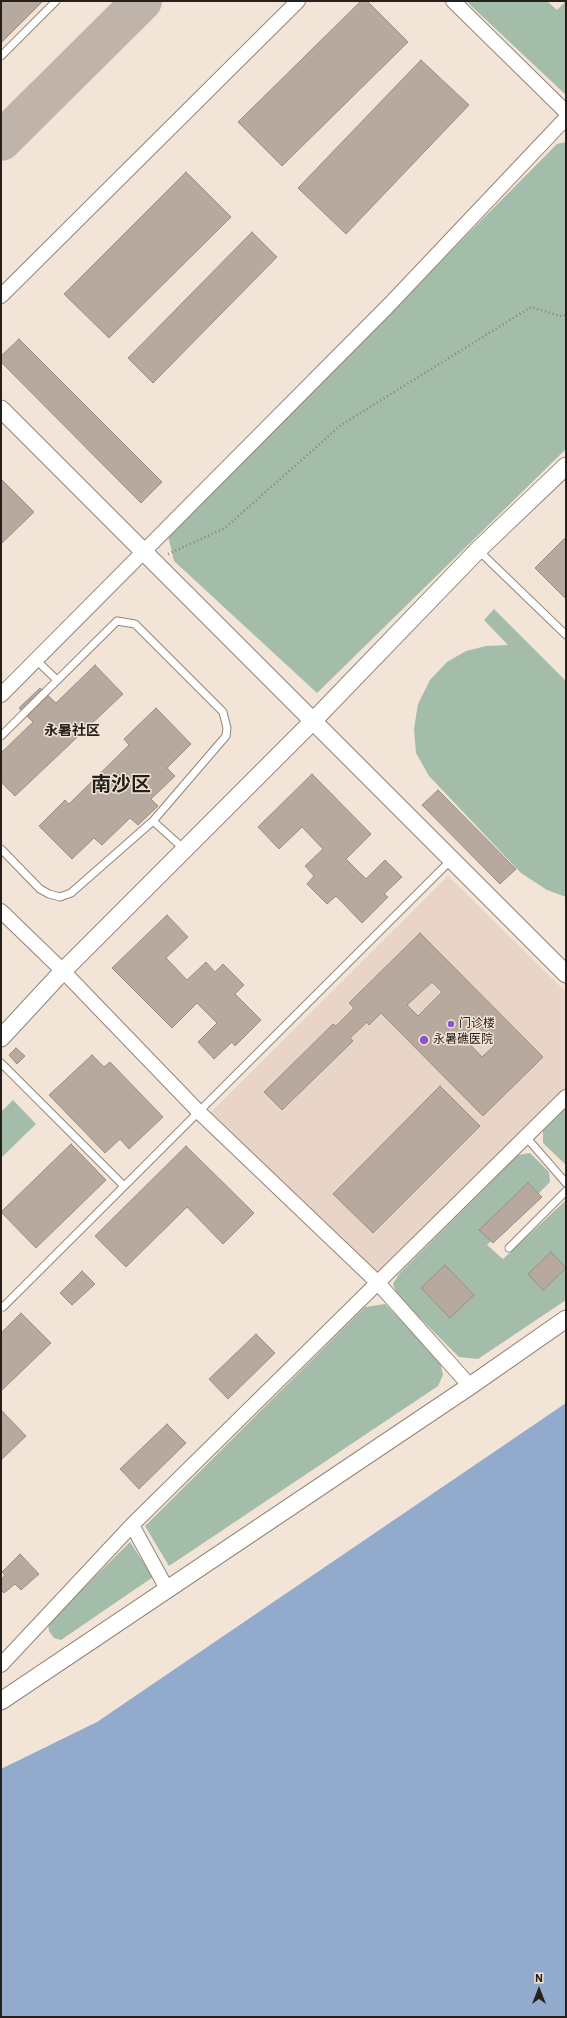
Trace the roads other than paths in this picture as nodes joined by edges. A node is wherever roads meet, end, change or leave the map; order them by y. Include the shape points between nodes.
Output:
1 (56, 1) edge
2 (298, 1) edge
3 (452, 1) edge
4 (1, 56) edge
5 (566, 112) edge
6 (566, 118) edge
7 (1, 296) edge
8 (1, 409) edge
9 (566, 466) edge
10 (478, 550) junction
11 (148, 556) junction
12 (566, 635) edge
13 (36, 660) junction
14 (57, 680) junction
15 (1, 695) edge
16 (314, 720) junction
17 (1, 724) edge
18 (7, 730) junction
19 (1, 736) edge
20 (153, 821) junction
21 (1, 849) edge
22 (184, 849) junction
23 (451, 860) junction
24 (1, 911) edge
25 (63, 971) junction
26 (566, 974) edge
27 (1, 1038) edge
28 (1, 1063) edge
29 (566, 1097) edge
30 (199, 1112) junction
31 (526, 1137) junction
32 (566, 1183) edge
33 (124, 1186) junction
34 (566, 1191) edge
35 (509, 1248) dead end
36 (378, 1283) junction
37 (3, 1307) dead end
38 (566, 1319) edge
39 (470, 1386) junction
40 (132, 1525) junction
41 (167, 1589) junction
42 (1, 1665) edge
43 (1, 1701) edge

1 - 4 lane
2 - 7 street
3 - 5 street
6 - 11 street
8 - 11 street
9 - 10 street
10 - 12 lane
10 - 16 street
11 - 13 street
11 - 16 street
13 - 14 lane
13 - 15 street
14 - 18 lane
14 - 20 lane via 116,621 125,622 135,624 223,712 227,721 226,736
16 - 22 street
16 - 23 street
17 - 18 lane
18 - 19 lane
20 - 21 lane via 71,892 60,897 40,889
20 - 22 lane
22 - 25 street
23 - 26 street
23 - 30 lane
24 - 25 street
25 - 27 street
25 - 30 street
28 - 33 lane
29 - 31 street
30 - 33 lane
30 - 36 street
31 - 32 lane
31 - 36 street
33 - 37 lane
34 - 35 lane
36 - 39 street
36 - 40 street
38 - 39 street
39 - 41 street
40 - 41 street
40 - 42 street
41 - 43 street

